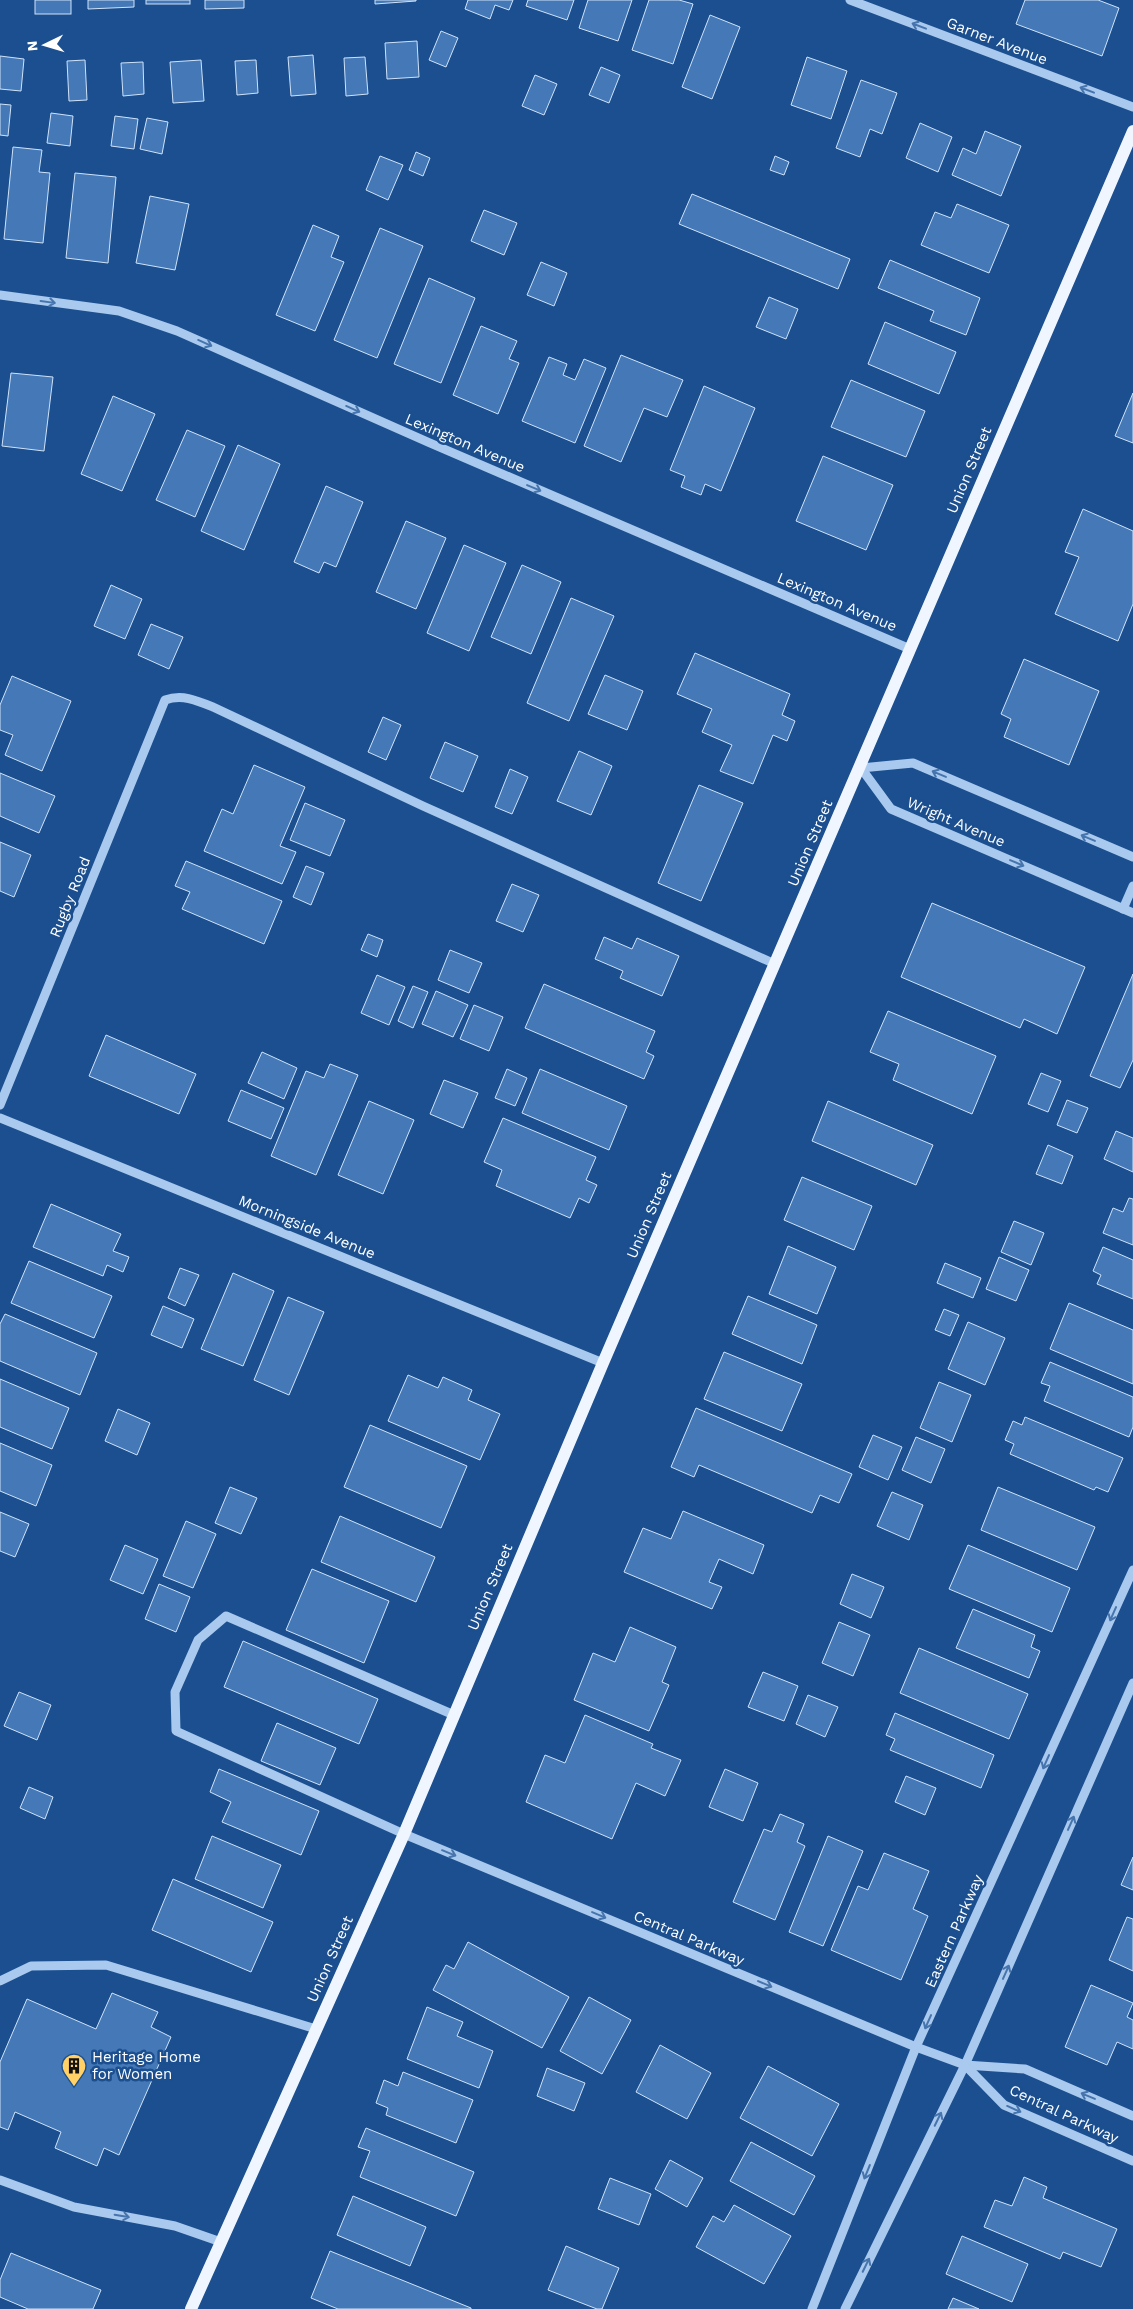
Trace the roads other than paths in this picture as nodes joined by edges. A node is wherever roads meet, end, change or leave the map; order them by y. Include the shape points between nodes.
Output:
1 (850, 0) edge
2 (1133, 107) edge
3 (1133, 131) edge
4 (0, 296) edge
5 (910, 649) junction
6 (861, 768) junction
7 (1133, 857) edge
8 (1133, 886) edge
9 (1124, 909) junction
10 (1133, 913) edge
11 (775, 964) junction
12 (0, 1105) edge
13 (0, 1118) edge
14 (603, 1363) junction
15 (1133, 1570) edge
16 (1133, 1683) edge
17 (454, 1715) junction
18 (404, 1834) junction
19 (0, 1981) edge
20 (316, 2029) junction
21 (916, 2047) junction
22 (965, 2065) junction
23 (1133, 2116) edge
24 (1133, 2162) edge
25 (0, 2180) edge
26 (221, 2242) junction
27 (191, 2309) edge
28 (812, 2309) edge
29 (845, 2309) edge

2 -> 1 street, Garner Avenue
3 - 5 main road, Union Street
4 -> 5 street, Lexington Avenue via 120,312 177,330 430,443
5 - 6 main road, Union Street
7 -> 6 street via 913,763
6 -> 9 street, Wright Avenue via 890,809
6 - 11 main road, Union Street
8 - 9 street
9 - 10 street, Wright Avenue
11 - 12 street, Rugby Road via 423,806 213,707 174,697 164,700
11 - 14 main road, Union Street
13 - 14 street, Morningside Avenue
14 - 17 main road, Union Street
15 -> 21 street, Eastern Parkway
22 -> 16 street
17 - 18 main road, Union Street
17 - 18 street, Central Parkway via 226,1616 198,1640 175,1692 176,1731
18 - 20 main road, Union Street
18 -> 21 street, Central Parkway
19 - 20 street via 31,1966 106,1965
20 - 26 main road, Union Street
21 - 22 street, Central Parkway
21 -> 28 street, Eastern Parkway
23 -> 22 street, Central Parkway via 1025,2069
22 -> 24 street, Central Parkway via 1004,2104
29 -> 22 street
25 -> 26 street via 74,2208 175,2226
26 - 27 main road, Union Street

